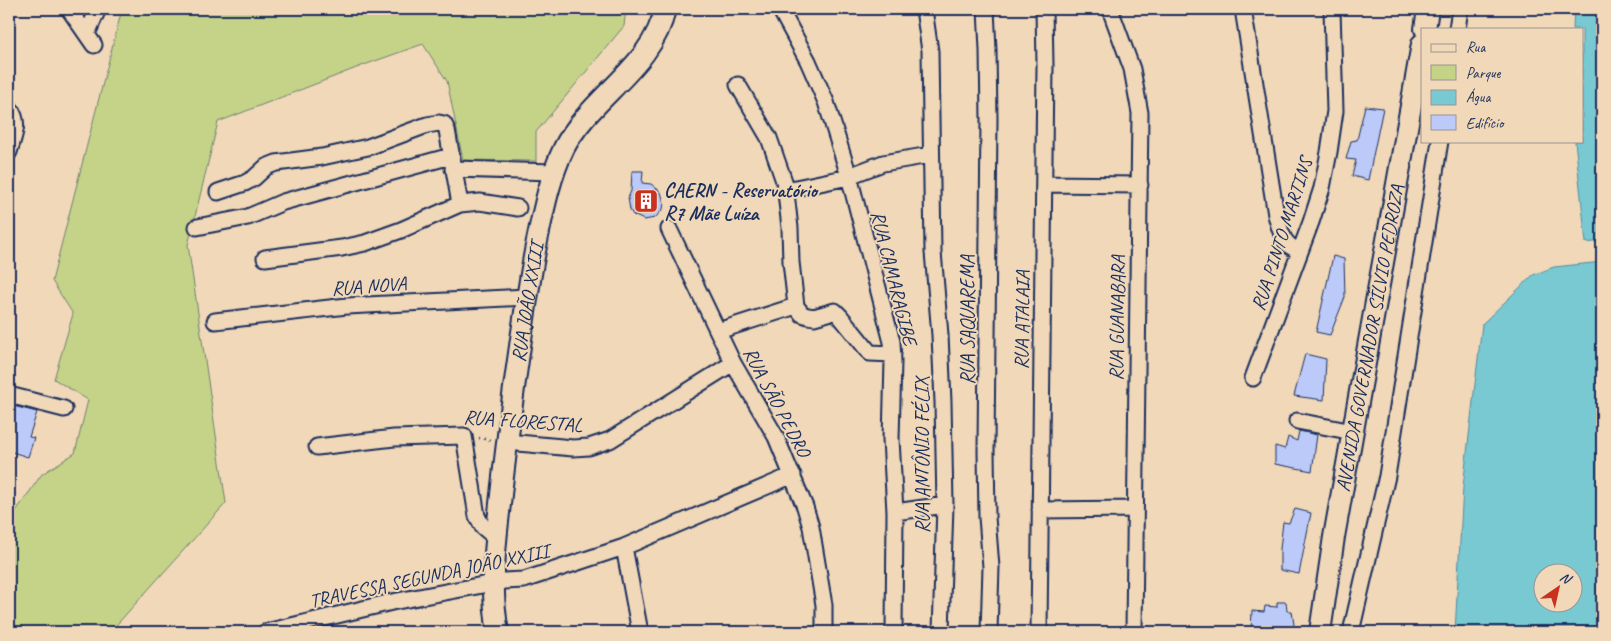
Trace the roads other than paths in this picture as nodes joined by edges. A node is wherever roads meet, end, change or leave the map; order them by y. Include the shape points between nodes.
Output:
1 (69, 9) edge
2 (98, 9) edge
3 (664, 9) edge
4 (780, 9) edge
5 (924, 9) edge
6 (986, 9) edge
7 (1044, 9) edge
8 (1110, 9) edge
9 (1243, 9) edge
10 (1332, 9) edge
11 (1428, 9) edge
12 (1460, 9) edge
13 (1425, 28) edge
14 (1457, 28) edge
15 (1421, 50) edge
16 (738, 85) dead end
17 (9, 107) edge
18 (1440, 142) edge
19 (9, 152) edge
20 (930, 155) junction
21 (452, 162) junction
22 (554, 172) junction
23 (849, 176) junction
24 (1044, 184) junction
25 (1140, 185) junction
26 (786, 190) junction
27 (218, 192) dead end
28 (460, 204) junction
29 (518, 208) dead end
30 (196, 227) dead end
31 (669, 229) dead end
32 (1300, 250) junction
33 (265, 258) dead end
34 (527, 297) junction
35 (796, 306) junction
36 (215, 321) dead end
37 (718, 331) junction
38 (893, 354) junction
39 (733, 363) junction
40 (1253, 378) dead end
41 (9, 395) edge
42 (64, 409) dead end
43 (1297, 422) dead end
44 (1353, 432) junction
45 (507, 442) junction
46 (317, 447) dead end
47 (793, 476) junction
48 (945, 505) junction
49 (1136, 509) junction
50 (1040, 510) junction
51 (895, 512) junction
52 (496, 538) junction
53 (624, 546) junction
54 (493, 584) junction
55 (266, 632) edge
56 (498, 632) edge
57 (640, 632) edge
58 (824, 632) edge
59 (894, 632) edge
60 (941, 632) edge
61 (989, 632) edge
62 (1038, 632) edge
63 (1134, 632) edge
64 (1320, 632) edge
65 (1351, 632) edge

1 - 2 street via 90,39
3 - 22 main road, RUA JOÃO XXIII via 658,31 647,50 578,126
4 - 23 street, RUA CAMARAGIBE via 818,81
5 - 20 street, RUA ANTÔNIO FÉLIX via 930,51
6 - 61 street, RUA SAQUAREMA
7 - 24 street, RUA ATALAIA
8 - 25 street, RUA GUANABARA via 1132,69 1138,97
9 - 32 street via 1276,215 1289,246
10 - 32 street, RUA PINTO MARTINS via 1333,131 1322,188
11 - 13 main road
12 - 14 street
15 - 44 main road, AVENIDA GOVERNADOR SÍLVIO PEDROZA
16 - 26 street via 769,138
17 - 19 street via 16,125
18 - 65 street via 1387,476
20 - 23 street via 882,163
20 - 48 street, RUA ANTÔNIO FÉLIX
21 - 22 street
21 - 27 street via 447,130 444,124 439,123 368,147 266,167 245,183
21 - 28 street
21 - 30 street via 283,202 248,217
22 - 34 main road, RUA JOÃO XXIII
23 - 26 street
23 - 38 street, RUA CAMARAGIBE
24 - 25 street
24 - 50 street, RUA ATALAIA
25 - 49 street, RUA GUANABARA
26 - 35 street
28 - 29 street via 480,202
28 - 33 street via 365,243
31 - 37 street, RUA SÃO PEDRO
32 - 40 street, RUA PINTO MARTINS
34 - 36 street, RUA NOVA via 347,306
34 - 45 main road, RUA JOÃO XXIII
35 - 37 street
35 - 38 street via 802,314 814,317 835,311 870,353
37 - 39 street, RUA SÃO PEDRO
38 - 51 street, RUA CAMARAGIBE via 891,440
39 - 45 street, RUA FLORESTAL via 610,440 573,448
39 - 47 street, RUA SÃO PEDRO via 776,437
41 - 42 street
43 - 44 street
44 - 64 main road, AVENIDA GOVERNADOR SÍLVIO PEDROZA
45 - 52 main road, RUA JOÃO XXIII
46 - 52 street, RUA FLORESTAL via 394,438 464,436 478,516 483,527
47 - 53 street, TRAVESSA SEGUNDA JOÃO XXIII
47 - 58 street, RUA SÃO PEDRO via 811,527 824,604
48 - 51 street
48 - 60 street, RUA ANTÔNIO FÉLIX
49 - 50 street
49 - 63 street, RUA GUANABARA
50 - 62 street, RUA ATALAIA
51 - 59 street, RUA CAMARAGIBE
52 - 54 main road, RUA JOÃO XXIII
53 - 54 street, TRAVESSA SEGUNDA JOÃO XXIII via 524,580
53 - 57 street
54 - 55 street, TRAVESSA SEGUNDA JOÃO XXIII via 392,602
54 - 56 main road, RUA JOÃO XXIII

